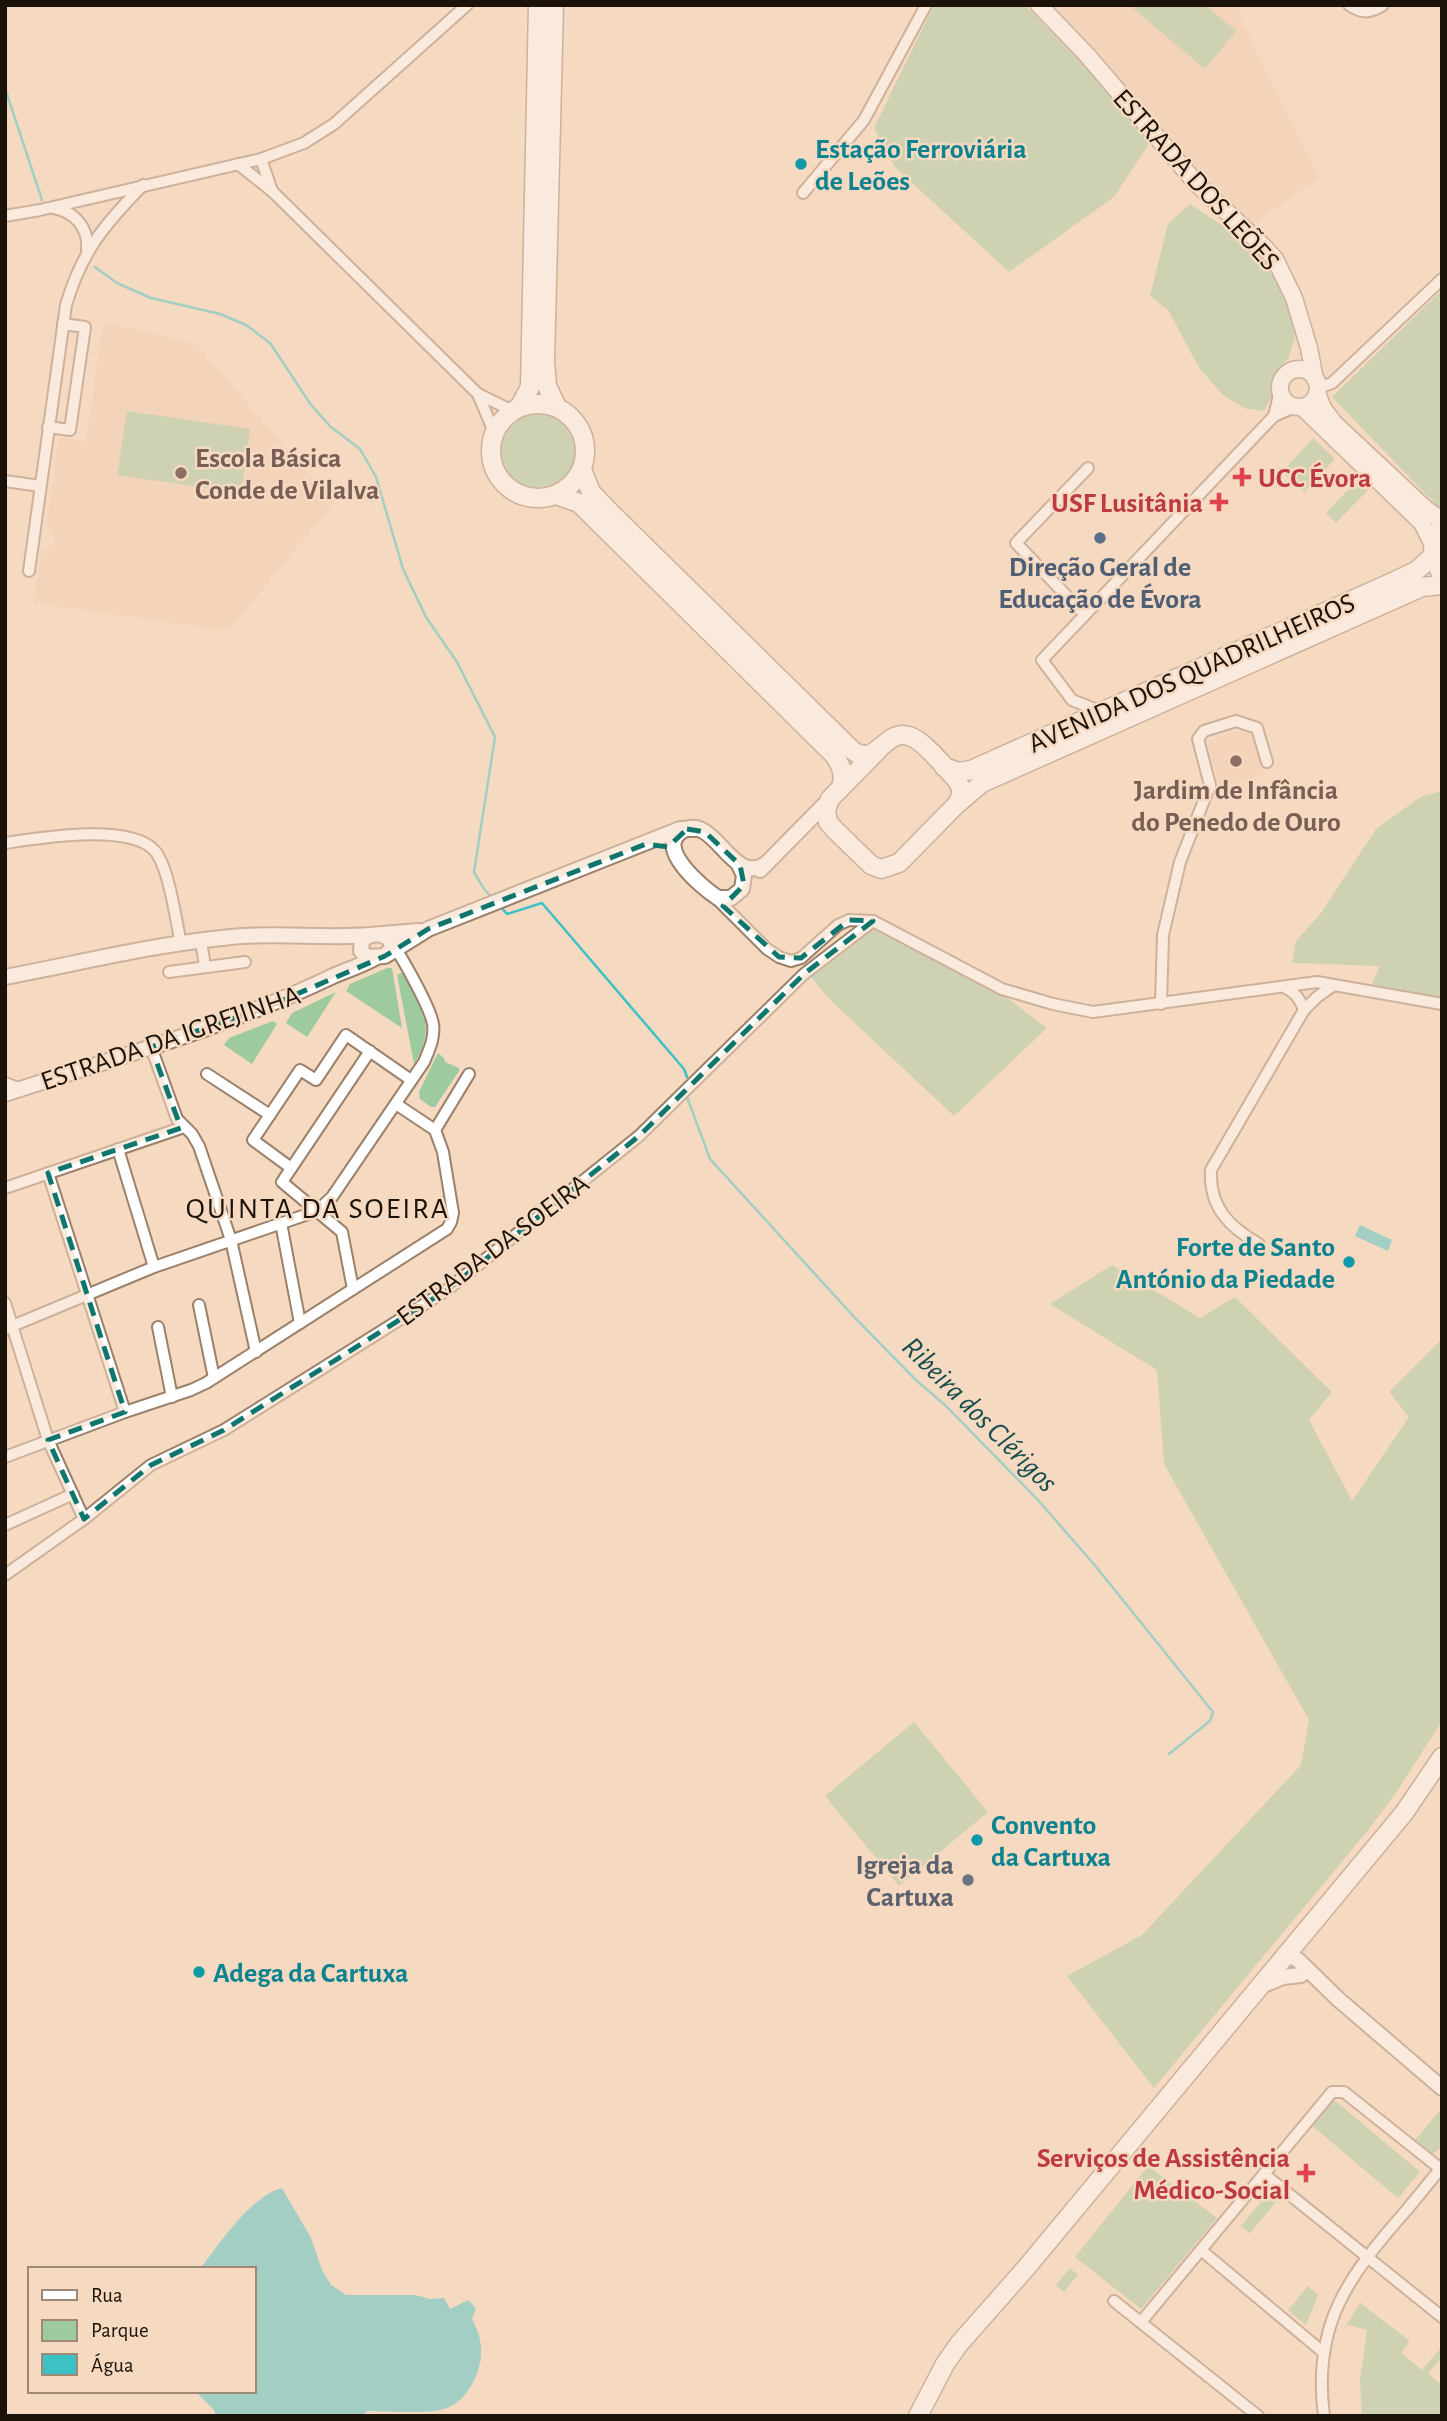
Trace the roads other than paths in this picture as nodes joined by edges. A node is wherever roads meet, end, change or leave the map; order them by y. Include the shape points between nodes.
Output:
1 (467, 5) edge
2 (538, 5) edge
3 (554, 5) edge
4 (926, 5) edge
5 (1039, 5) edge
6 (1349, 5) edge
7 (1383, 5) edge
8 (261, 159) junction
9 (239, 164) junction
10 (143, 185) junction
11 (272, 191) junction
12 (803, 193) dead end
13 (51, 207) junction
14 (5, 216) edge
15 (86, 253) junction
16 (1442, 279) edge
17 (63, 324) junction
18 (1305, 336) junction
19 (1290, 372) junction
20 (1317, 387) junction
21 (1280, 391) junction
22 (478, 394) junction
23 (556, 407) junction
24 (1298, 407) junction
25 (516, 409) junction
26 (1273, 416) junction
27 (48, 427) junction
28 (494, 432) junction
29 (1088, 468) dead end
30 (582, 470) junction
31 (5, 481) edge
32 (40, 486) junction
33 (556, 495) junction
34 (1442, 520) edge
35 (1442, 526) edge
36 (1433, 550) junction
37 (29, 570) dead end
38 (1442, 576) edge
39 (1442, 585) edge
40 (1085, 615) junction
41 (1072, 699) junction
42 (1102, 712) junction
43 (1069, 726) junction
44 (883, 744) junction
45 (1267, 762) dead end
46 (944, 767) junction
47 (835, 794) junction
48 (956, 805) junction
49 (697, 829) junction
50 (801, 830) junction
51 (835, 830) junction
52 (5, 843) edge
53 (646, 844) junction
54 (678, 862) junction
55 (738, 863) junction
56 (766, 864) junction
57 (740, 891) junction
58 (712, 894) junction
59 (739, 921) junction
60 (873, 921) junction
61 (336, 938) junction
62 (201, 941) junction
63 (181, 944) junction
64 (384, 946) junction
65 (360, 949) junction
66 (245, 962) dead end
67 (205, 966) junction
68 (169, 972) dead end
69 (334, 976) junction
70 (5, 977) edge
71 (1334, 985) junction
72 (1283, 986) junction
73 (1160, 1004) junction
74 (1442, 1004) edge
75 (1304, 1010) junction
76 (151, 1047) junction
77 (370, 1051) junction
78 (207, 1074) dead end
79 (469, 1074) dead end
80 (411, 1080) junction
81 (5, 1083) edge
82 (20, 1089) junction
83 (5, 1094) edge
84 (396, 1104) junction
85 (270, 1115) junction
86 (184, 1127) junction
87 (435, 1130) junction
88 (118, 1149) junction
89 (291, 1168) junction
90 (48, 1173) junction
91 (5, 1188) edge
92 (317, 1211) junction
93 (281, 1223) junction
94 (231, 1240) junction
95 (1259, 1244) dead end
96 (154, 1267) junction
97 (354, 1289) junction
98 (87, 1294) junction
99 (5, 1303) edge
100 (199, 1305) dead end
101 (300, 1323) junction
102 (158, 1327) dead end
103 (9, 1328) edge
104 (256, 1352) junction
105 (214, 1378) junction
106 (172, 1396) junction
107 (125, 1412) junction
108 (48, 1440) junction
109 (5, 1457) edge
110 (73, 1494) junction
111 (84, 1520) junction
112 (5, 1525) edge
113 (5, 1575) edge
114 (1442, 1756) edge
115 (1305, 1931) junction
116 (1286, 1954) junction
117 (1305, 1972) junction
118 (1260, 1986) junction
119 (1442, 2088) edge
120 (1441, 2169) edge
121 (1264, 2174) junction
122 (1200, 2250) junction
123 (1366, 2256) junction
124 (1114, 2301) dead end
125 (1442, 2317) edge
126 (1141, 2322) junction
127 (1324, 2353) junction
128 (918, 2416) edge
129 (1258, 2416) edge
130 (1324, 2416) edge

1 - 8 street via 325,130
2 - 25 main road via 530,387
3 - 23 main road via 545,362 547,386
4 - 12 street via 864,120
5 - 18 main road, ESTRADA DOS LEÕES via 1195,183 1275,260 1294,298
6 - 7 street via 1366,12
8 - 9 street
8 - 11 street
9 - 10 street
9 - 11 street
10 - 13 street
10 - 15 street
11 - 22 street
13 - 14 street
13 - 15 street via 66,211 82,225 88,240
15 - 17 street
16 - 20 street via 1334,382
17 - 27 street
17 - 27 street via 85,327 74,405 70,430
18 - 19 main road
18 - 20 main road, ESTRADA DOS LEÕES
19 - 20 main road via 1304,370
19 - 21 main road
20 - 24 main road via 1314,400
20 - 34 main road, ESTRADA DOS LEÕES via 1323,408 1334,423
21 - 24 main road via 1288,404
21 - 26 street
22 - 25 street
22 - 28 street
23 - 25 main road via 538,403
23 - 30 main road via 572,417 582,433 586,451
24 - 26 street
24 - 36 main road via 1422,523
25 - 28 main road
26 - 40 street
27 - 32 street
28 - 33 main road via 490,450 494,469 504,484 519,495 537,499
29 - 40 street via 1016,543
30 - 33 main road
30 - 44 main road via 591,492 606,508 852,750 869,755
31 - 32 street
32 - 37 street
33 - 47 main road via 579,503 834,755 843,772
35 - 36 main road
36 - 38 main road
36 - 42 main road, AVENIDA DOS QUADRILHEIROS via 1425,564 1406,575
39 - 48 main road, AVENIDA DOS QUADRILHEIROS via 1422,587 982,783
40 - 41 street via 1042,660
41 - 42 street
41 - 43 street
42 - 43 main road, AVENIDA DOS QUADRILHEIROS
43 - 46 main road, AVENIDA DOS QUADRILHEIROS via 965,772
44 - 46 main road via 900,735 910,736
44 - 47 main road
45 - 73 street via 1257,728 1236,721 1204,731 1198,739 1210,785 1180,862 1163,935
46 - 48 main road via 961,789
47 - 50 street
47 - 51 main road via 826,811
48 - 51 main road via 899,863 886,869 871,865
49 - 53 street via 680,829
49 - 54 street via 683,831 676,838 673,848
49 - 55 street
50 - 51 street via 822,822
50 - 56 street
52 - 63 street via 65,835 140,840 155,850 165,868
53 - 54 street via 663,845
53 - 64 street
54 - 58 street
55 - 56 street via 750,869
55 - 57 street via 744,876
56 - 57 street
57 - 58 street via 725,899
57 - 59 street via 733,907
58 - 59 street
59 - 60 street via 767,949 791,961 801,958 838,925 849,920
60 - 73 street via 1002,989 1053,1004 1093,1012
60 - 111 street, ESTRADA DA SOEIRA via 804,974 639,1136 447,1290 224,1430 150,1465
61 - 62 street via 259,935
61 - 64 street
61 - 65 street
62 - 63 street
62 - 67 street
63 - 70 street
64 - 65 street via 362,940
64 - 69 street, ESTRADA DA IGREJINHA via 357,968
64 - 80 street via 433,1023 432,1043
65 - 69 street
66 - 67 street
67 - 68 street
69 - 76 street, ESTRADA DA IGREJINHA via 269,1006
71 - 72 street
71 - 74 street
71 - 75 street
72 - 73 street
72 - 75 street via 1292,990
75 - 95 street via 1211,1170 1210,1187 1219,1209 1237,1231
76 - 82 street, ESTRADA DA IGREJINHA
76 - 86 street
77 - 80 street
77 - 85 street via 346,1035 316,1080 300,1069
77 - 89 street
78 - 85 street
79 - 87 street
80 - 84 street
81 - 82 street
82 - 83 street, ESTRADA DA IGREJINHA
84 - 87 street
84 - 92 street via 345,1180
85 - 89 street via 253,1140
86 - 88 street
86 - 94 street via 199,1146
87 - 97 street via 443,1152 452,1222
88 - 90 street
88 - 96 street
89 - 92 street via 282,1182
90 - 91 street
90 - 98 street
92 - 93 street
92 - 97 street via 342,1232
93 - 94 street
93 - 101 street
94 - 96 street
94 - 104 street
96 - 98 street
97 - 101 street
98 - 103 street
98 - 107 street
99 - 103 street
100 - 105 street
101 - 104 street
102 - 106 street
103 - 108 street
104 - 105 street
105 - 106 street
106 - 107 street
107 - 108 street
108 - 109 street
108 - 110 street
110 - 111 street
110 - 112 street
111 - 113 street, ESTRADA DA SOEIRA
114 - 115 main road via 1404,1813
115 - 116 main road
115 - 117 street
116 - 117 street via 1292,1968
116 - 118 main road
117 - 118 street
117 - 119 street
118 - 128 main road via 1002,2296
120 - 121 street via 1336,2090
120 - 123 street
121 - 122 street
121 - 123 street
122 - 126 street
122 - 127 street
123 - 125 street
123 - 127 street via 1337,2305
124 - 126 street
126 - 129 street
127 - 130 street

